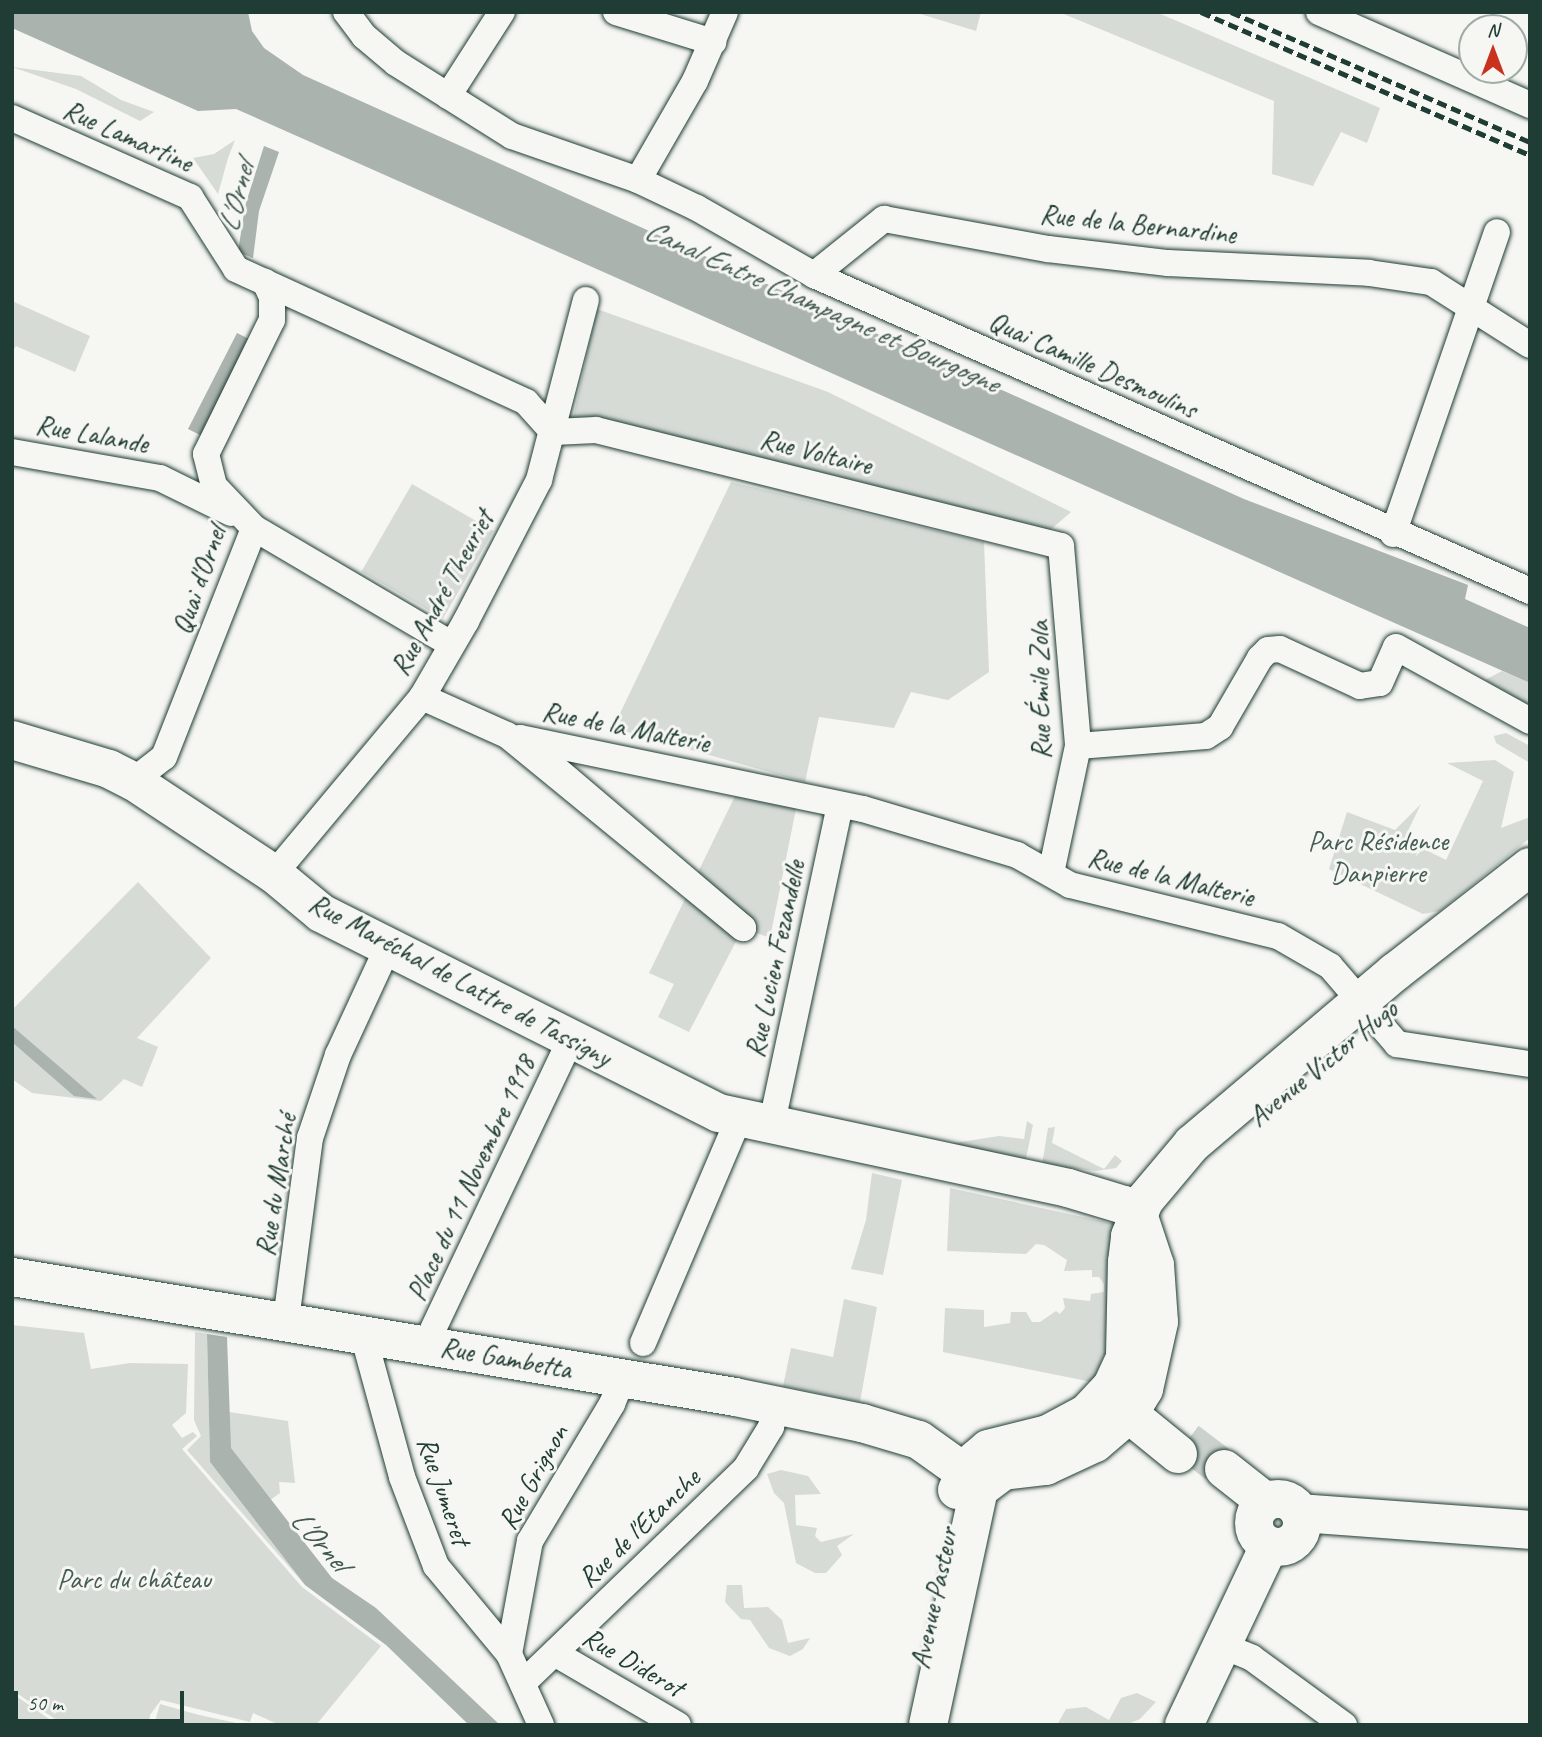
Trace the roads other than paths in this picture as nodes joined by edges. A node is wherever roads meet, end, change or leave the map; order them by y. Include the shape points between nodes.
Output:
1 (346, 12) edge
2 (502, 12) edge
3 (617, 12) edge
4 (725, 12) edge
5 (1319, 12) edge
6 (713, 42) junction
7 (448, 96) junction
8 (1530, 106) edge
9 (12, 118) edge
10 (638, 180) junction
11 (1497, 232) dead end
12 (814, 275) junction
13 (265, 282) junction
14 (586, 300) dead end
15 (1469, 309) junction
16 (1530, 345) edge
17 (553, 432) junction
18 (12, 452) edge
19 (206, 454) junction
20 (160, 478) junction
21 (248, 521) junction
22 (1393, 534) junction
23 (1061, 546) joint
24 (1530, 591) edge
25 (451, 644) junction
26 (422, 697) junction
27 (1530, 721) edge
28 (12, 740) edge
29 (1078, 746) junction
30 (154, 775) junction
31 (840, 805) junction
32 (1530, 867) edge
33 (278, 869) junction
34 (1051, 873) junction
35 (1530, 887) edge
36 (388, 947) junction
37 (1368, 1010) junction
38 (571, 1038) junction
39 (1530, 1064) edge
40 (755, 1124) junction
41 (1185, 1150) junction
42 (1068, 1188) junction
43 (1138, 1214) junction
44 (1155, 1265) junction
45 (12, 1278) edge
46 (286, 1320) junction
47 (363, 1334) junction
48 (643, 1343) dead end
49 (426, 1344) junction
50 (1127, 1348) junction
51 (623, 1377) junction
52 (776, 1405) junction
53 (1133, 1408) junction
54 (1183, 1447) tunnel mouth
55 (1219, 1476) tunnel mouth
56 (973, 1479) junction
57 (1278, 1523) junction
58 (1530, 1530) edge
59 (1223, 1646) junction
60 (509, 1654) junction
61 (556, 1654) junction
62 (524, 1682) junction
63 (541, 1725) edge
64 (678, 1725) edge
65 (908, 1725) edge
66 (928, 1725) edge
67 (1184, 1725) edge
68 (1344, 1725) edge

1 - 7 street, Quai Camille Desmoulins via 381,51
2 - 7 street
3 - 6 street
4 - 6 street
5 - 8 street
6 - 10 street
7 - 10 street, Quai Camille Desmoulins via 512,136
9 - 13 street, Rue Lamartine via 190,197 236,269
10 - 12 street, Quai Camille Desmoulins
11 - 15 street
12 - 15 street, Rue de la Bernardine via 884,219 1048,249 1168,263 1406,278 1431,282
12 - 22 street, Quai Camille Desmoulins
13 - 17 street, Rue Lamartine via 526,402
13 - 19 street via 272,297 272,320
14 - 17 street, Rue André Theuriet
15 - 16 street, Rue de la Bernardine
15 - 22 street
17 - 23 street, Rue Voltaire via 596,430
17 - 25 street, Rue André Theuriet via 539,480
18 - 20 street, Rue Lalande
19 - 20 street, Rue Lalande
19 - 21 street, Quai d'Ornel via 214,486
20 - 21 street, Rue Lalande
21 - 25 street
21 - 30 street, Quai d'Ornel
22 - 24 street, Quai Camille Desmoulins
23 - 29 street, Rue Émile Zola
25 - 26 street, Rue André Theuriet
26 - 31 street, Rue de la Malterie via 507,735 743,928 520,738
26 - 33 street, Rue André Theuriet
27 - 29 street via 1396,647 1380,683 1360,686 1280,649 1268,650 1220,727 1206,736
28 - 30 main road, Rue Maréchal de Lattre de Tassigny via 109,769
29 - 34 street, Rue Émile Zola
30 - 33 main road, Rue Maréchal de Lattre de Tassigny
31 - 34 street, Rue de la Malterie via 1017,855
31 - 40 street, Rue Lucien Fezandelle
32 - 37 main road, Avenue Victor Hugo
33 - 36 main road, Rue Maréchal de Lattre de Tassigny via 321,913
34 - 37 street, Rue de la Malterie via 1070,885 1110,897 1278,936 1330,966
35 - 37 main road, Avenue Victor Hugo via 1512,906
36 - 38 main road, Rue Maréchal de Lattre de Tassigny
36 - 46 street, Rue du Marché via 338,1055 310,1138
37 - 39 street, Rue de la Malterie via 1386,1036 1407,1048
37 - 41 main road, Avenue Victor Hugo
37 - 44 main road, Avenue Victor Hugo via 1194,1170 1171,1208
38 - 40 main road, Rue Maréchal de Lattre de Tassigny
38 - 49 street, Place du 11 Novembre 1918
40 - 42 main road, Rue Maréchal de Lattre de Tassigny
40 - 48 street, Rue Lucien Fezandelle
41 - 42 main road, Avenue Victor Hugo via 1138,1176
41 - 43 main road, Avenue Victor Hugo
42 - 43 main road, Rue Maréchal de Lattre de Tassigny via 1124,1205
43 - 44 main road
43 - 50 main road, Avenue Victor Hugo via 1127,1262
44 - 53 main road via 1158,1341
45 - 46 main road, Rue Gambetta
46 - 47 main road, Rue Gambetta
47 - 49 main road, Rue Gambetta
47 - 60 street, Rue Jumeret via 402,1477 436,1566
49 - 51 main road, Rue Gambetta
50 - 53 main road, Avenue Victor Hugo via 1124,1398
50 - 56 main road via 1112,1386 1087,1413 1048,1434 1000,1443
51 - 52 main road, Rue Gambetta
51 - 60 street, Rue Grignon via 612,1404 530,1541
52 - 56 main road, Rue Gambetta via 906,1433
52 - 61 street, Rue de l'Etanche via 771,1427 750,1463
53 - 54 main road
53 - 56 main road via 1077,1454 1046,1466
55 - 57 main road
56 - 65 main road, Avenue Pasteur via 954,1500
56 - 66 main road, Avenue Pasteur via 973,1504
57 - 58 main road via 1393,1517
57 - 59 main road
59 - 67 main road
59 - 68 street via 1252,1658
60 - 62 street, Rue Jumeret
61 - 62 street, Rue de l'Etanche
61 - 64 street, Rue Diderot
62 - 63 street, Rue Jumeret

